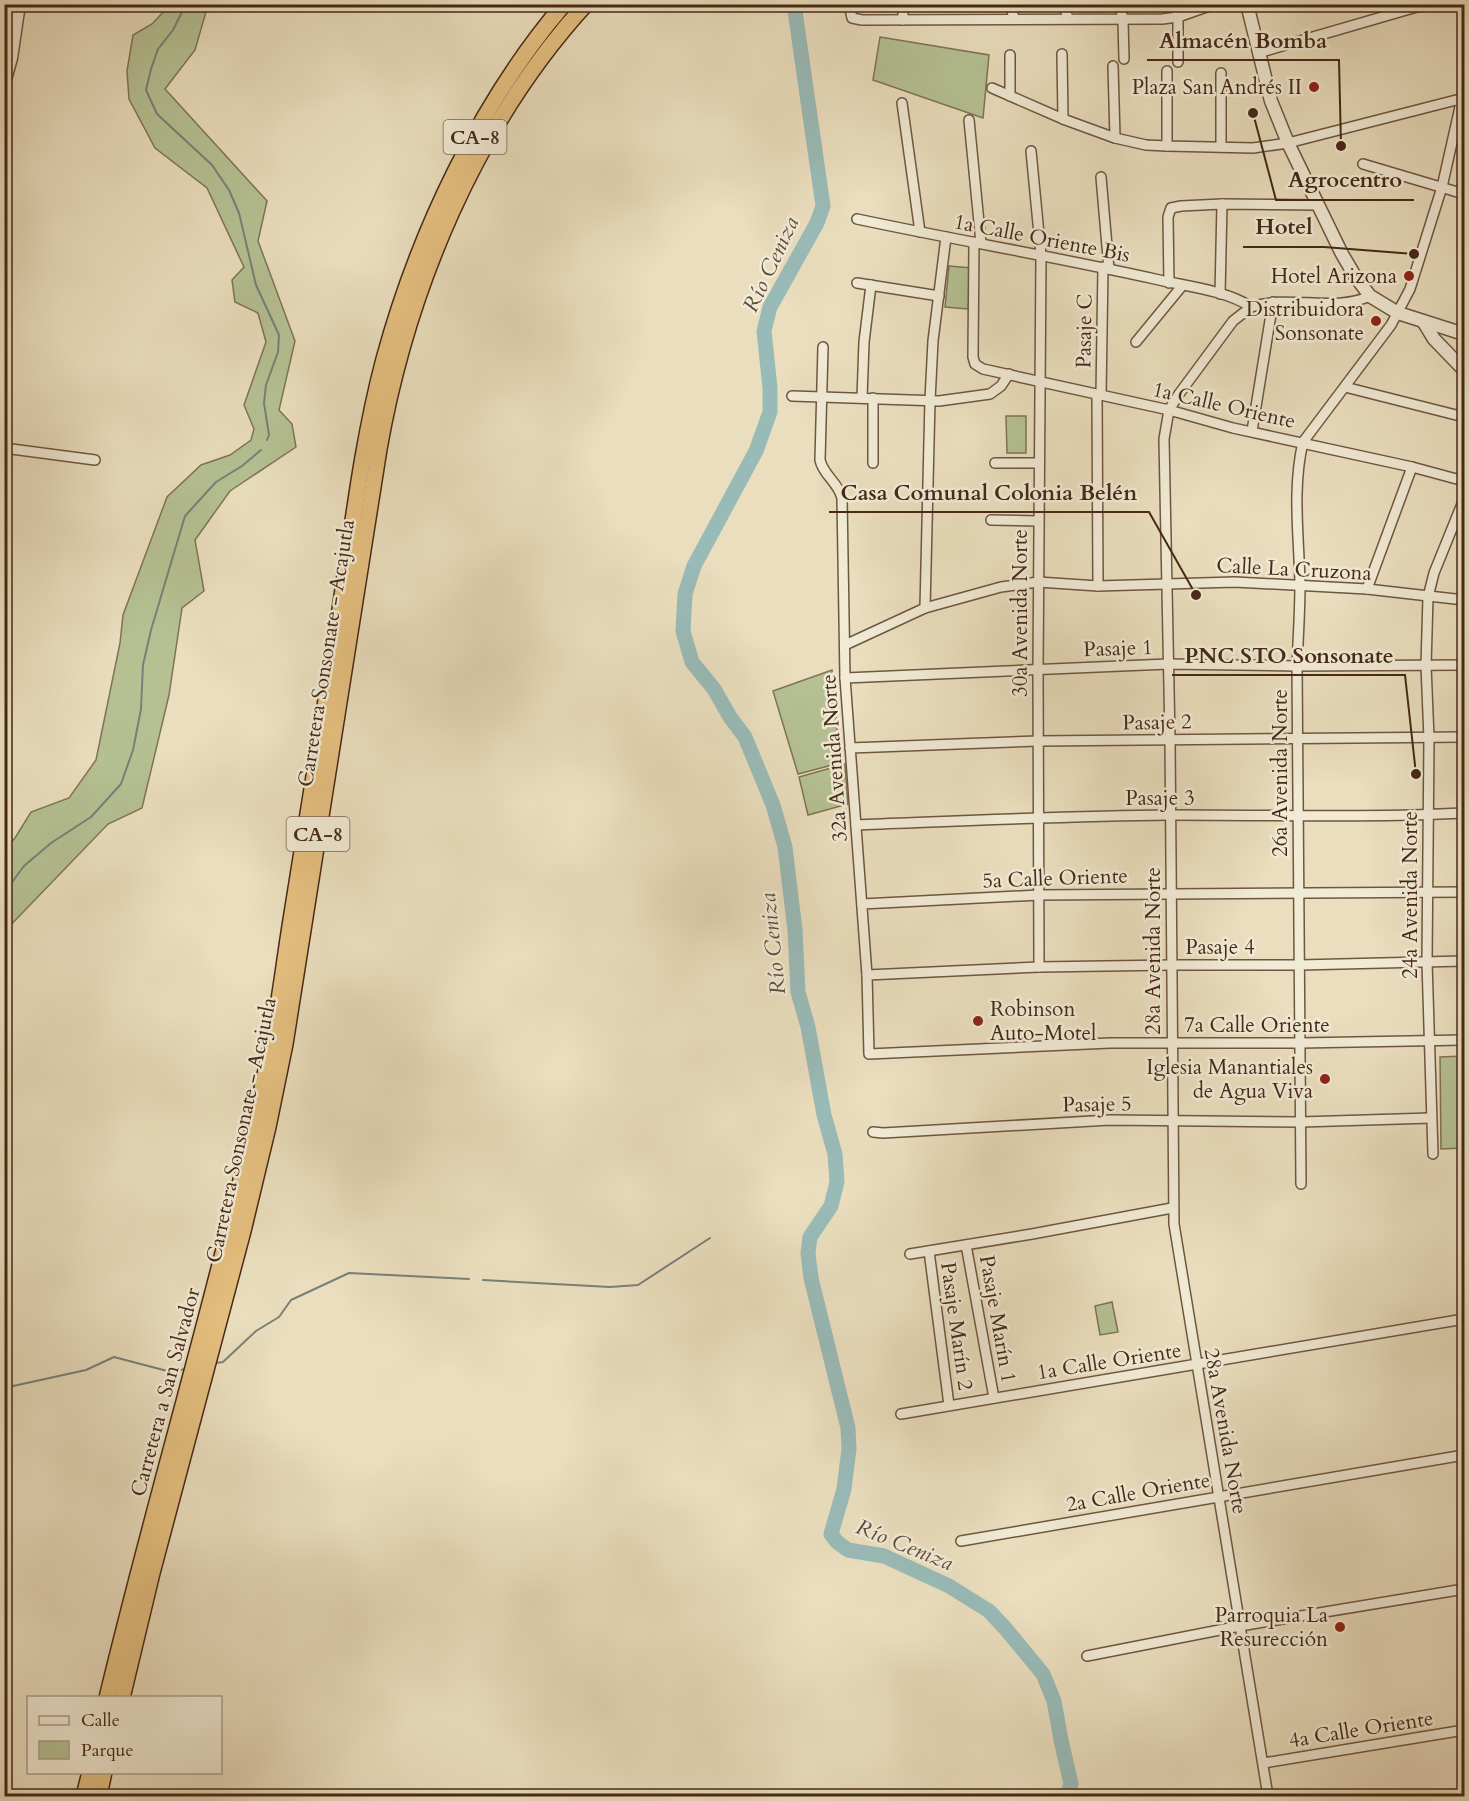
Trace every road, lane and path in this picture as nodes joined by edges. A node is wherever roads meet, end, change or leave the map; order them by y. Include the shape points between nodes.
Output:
1 (19, 4) edge
2 (564, 4) edge
3 (586, 4) edge
4 (849, 4) edge
5 (903, 4) edge
6 (1010, 4) edge
7 (1064, 4) edge
8 (1120, 4) edge
9 (1175, 4) edge
10 (1215, 4) edge
11 (1247, 4) edge
12 (1427, 4) edge
13 (1178, 17) junction
14 (1014, 18) junction
15 (1068, 19) junction
16 (903, 20) junction
17 (1123, 20) junction
18 (1258, 53) junction
19 (1062, 54) dead end
20 (1010, 56) dead end
21 (1124, 59) dead end
22 (1178, 62) dead end
23 (1113, 66) dead end
24 (1167, 71) dead end
25 (1221, 73) dead end
26 (4, 83) edge
27 (992, 88) dead end
28 (1010, 96) junction
29 (1463, 98) edge
30 (902, 103) dead end
31 (1063, 119) junction
32 (969, 120) dead end
33 (1115, 138) junction
34 (1288, 144) junction
35 (1167, 146) junction
36 (1221, 147) junction
37 (1031, 151) dead end
38 (1363, 164) dead end
39 (1101, 177) dead end
40 (1442, 187) junction
41 (1464, 194) edge
42 (1222, 204) junction
43 (1318, 205) junction
44 (857, 219) dead end
45 (920, 232) junction
46 (946, 237) junction
47 (977, 243) junction
48 (1041, 255) junction
49 (1106, 268) junction
50 (857, 283) dead end
51 (1169, 283) junction
52 (871, 285) junction
53 (1182, 286) junction
54 (1220, 294) junction
55 (939, 296) junction
56 (1370, 296) junction
57 (1273, 302) junction
58 (1251, 307) junction
59 (1393, 310) junction
60 (1423, 321) junction
61 (1464, 334) edge
62 (1136, 342) dead end
63 (823, 347) dead end
64 (1464, 370) edge
65 (1010, 374) junction
66 (1039, 381) junction
67 (1345, 387) junction
68 (1099, 395) junction
69 (792, 396) dead end
70 (821, 397) junction
71 (862, 398) junction
72 (873, 398) junction
73 (930, 400) junction
74 (1169, 410) junction
75 (1464, 417) edge
76 (1252, 432) junction
77 (1303, 442) junction
78 (4, 448) edge
79 (94, 460) dead end
80 (995, 463) dead end
81 (1039, 463) junction
82 (873, 464) dead end
83 (1412, 466) junction
84 (1464, 481) edge
85 (1464, 499) edge
86 (991, 520) dead end
87 (1038, 521) junction
88 (1038, 582) junction
89 (1166, 584) junction
90 (1300, 584) junction
91 (1098, 586) junction
92 (1367, 589) junction
93 (1428, 597) junction
94 (1464, 600) edge
95 (926, 608) junction
96 (845, 645) junction
97 (1168, 664) junction
98 (1464, 665) edge
99 (1298, 666) junction
100 (1426, 666) junction
101 (1038, 670) junction
102 (845, 678) junction
103 (1464, 737) edge
104 (1299, 738) junction
105 (1429, 738) junction
106 (1170, 739) junction
107 (1038, 741) junction
108 (850, 748) junction
109 (1464, 813) edge
110 (1170, 815) junction
111 (1428, 815) junction
112 (1300, 817) junction
113 (1040, 818) junction
114 (856, 825) junction
115 (1428, 892) junction
116 (1464, 892) edge
117 (1171, 893) junction
118 (1299, 893) junction
119 (1039, 895) junction
120 (862, 904) junction
121 (1464, 961) edge
122 (1428, 962) junction
123 (1172, 964) junction
124 (1300, 965) junction
125 (1039, 967) junction
126 (867, 975) junction
127 (1430, 1040) junction
128 (1464, 1040) edge
129 (1300, 1043) junction
130 (1172, 1044) junction
131 (869, 1054) joint
132 (1431, 1118) junction
133 (1171, 1122) junction
134 (1301, 1122) junction
135 (873, 1132) dead end
136 (1433, 1154) dead end
137 (1301, 1184) dead end
138 (1172, 1208) junction
139 (966, 1245) junction
140 (929, 1251) junction
141 (910, 1254) dead end
142 (1464, 1319) edge
143 (1196, 1365) junction
144 (994, 1398) junction
145 (949, 1405) junction
146 (902, 1414) dead end
147 (1464, 1455) edge
148 (1219, 1495) junction
149 (961, 1541) dead end
150 (1464, 1589) edge
151 (1240, 1626) junction
152 (1087, 1656) dead end
153 (108, 1696) edge
154 (122, 1696) edge
155 (1464, 1730) edge
156 (1264, 1764) junction
157 (90, 1774) edge
158 (104, 1774) edge
159 (84, 1797) edge
160 (99, 1797) edge
161 (1268, 1797) edge

1 - 26 street
2 - 153 highway, Carretera a San Salvador / CA-8 via 520,63 441,204 408,283 384,360 370,421 271,1047 212,1302
3 - 154 highway, Carretera Sonsonate - Acajutla / CA-8 via 535,68 478,160 430,265 399,359 380,449 285,1044 243,1231
4 - 16 street via 852,18
5 - 16 street
6 - 14 street
7 - 15 street
8 - 17 street
9 - 13 street
10 - 13 street
11 - 18 street
12 - 18 street
13 - 17 street
13 - 22 street
14 - 15 street
14 - 16 street
15 - 17 street
17 - 21 street
18 - 34 street
19 - 31 street
20 - 28 street
23 - 33 street
24 - 35 street
25 - 36 street
27 - 28 street
28 - 31 street
29 - 34 street
29 - 40 street, 26a Avenida Norte
30 - 45 street
31 - 33 street
32 - 47 street
33 - 35 street
34 - 36 street
34 - 43 street
35 - 36 street
37 - 48 street, 30a Avenida Norte
38 - 40 street
39 - 49 street, Pasaje C
40 - 41 street
40 - 59 street, 26a Avenida Norte via 1410,289
42 - 43 street
42 - 51 street via 1171,208
42 - 54 street
43 - 56 street via 1342,254
44 - 45 street, 1a Calle Oriente Bis
45 - 46 street, 1a Calle Oriente Bis
46 - 47 street, 1a Calle Oriente Bis
46 - 55 street
47 - 48 street, 1a Calle Oriente Bis
47 - 65 street, 1a Calle Oriente via 973,357 983,369
48 - 49 street, 1a Calle Oriente Bis
48 - 66 street, 30a Avenida Norte
49 - 51 street, 1a Calle Oriente Bis
49 - 68 street, Pasaje C
50 - 52 street
51 - 53 street, 1a Calle Oriente Bis
52 - 55 street
52 - 71 street
53 - 54 street, 1a Calle Oriente Bis
53 - 62 street
54 - 58 street, 1a Calle Oriente Bis
55 - 73 street
56 - 57 street via 1352,302
56 - 59 street
57 - 58 street
57 - 76 street
58 - 74 street, 28a Avenida Norte via 1233,321
59 - 60 street
59 - 67 street, 26a Avenida Norte
60 - 61 street
60 - 64 street via 1434,339
63 - 70 street
65 - 66 street, 1a Calle Oriente
65 - 73 street via 990,394
66 - 68 street, 1a Calle Oriente
66 - 81 street, 30a Avenida Norte
67 - 75 street
67 - 77 street, 26a Avenida Norte
68 - 74 street, 1a Calle Oriente
68 - 91 street, Pasaje C
69 - 70 street
70 - 71 street
70 - 96 street, 32a Avenida Norte via 821,467 842,498
71 - 72 street
72 - 73 street
72 - 82 street
73 - 95 street
74 - 76 street, 1a Calle Oriente
74 - 89 street, 28a Avenida Norte via 1164,439
76 - 77 street, 1a Calle Oriente
77 - 83 street, 1a Calle Oriente
77 - 90 street, 26a Avenida Norte via 1296,508
78 - 79 street
80 - 81 street
81 - 87 street, 30a Avenida Norte
83 - 84 street, 1a Calle Oriente
83 - 92 street
85 - 93 street, 24a Avenida Norte
86 - 87 street
87 - 88 street, 30a Avenida Norte
88 - 91 street, Calle La Cruzona
88 - 95 street, Calle La Cruzona via 1001,587
88 - 101 street, 30a Avenida Norte
89 - 90 street, Calle La Cruzona
89 - 91 street, Calle La Cruzona
89 - 97 street, 28a Avenida Norte
90 - 92 street, Calle La Cruzona
90 - 99 street, 26a Avenida Norte
92 - 93 street, Calle La Cruzona
93 - 94 street, Calle La Cruzona
93 - 100 street, 24a Avenida Norte
95 - 96 street, Calle La Cruzona
96 - 102 street, 32a Avenida Norte
97 - 99 street, Pasaje 1
97 - 101 street, Pasaje 1
97 - 106 street, 28a Avenida Norte
98 - 100 street, Pasaje 1
99 - 100 street, Pasaje 1
99 - 104 street, 26a Avenida Norte
100 - 105 street, 24a Avenida Norte
101 - 102 street, Pasaje 1
101 - 107 street, 30a Avenida Norte
102 - 108 street, 32a Avenida Norte
103 - 105 street, Pasaje 2
104 - 105 street, Pasaje 2
104 - 106 street, Pasaje 2
104 - 112 street, 26a Avenida Norte
105 - 111 street, 24a Avenida Norte
106 - 107 street, Pasaje 2
106 - 110 street, 28a Avenida Norte
107 - 108 street, Pasaje 2
107 - 113 street, 30a Avenida Norte
108 - 114 street, 32a Avenida Norte
109 - 111 street, Pasaje 3
110 - 112 street, Pasaje 3
110 - 113 street, Pasaje 3
110 - 117 street, 28a Avenida Norte
111 - 112 street, Pasaje 3
111 - 115 street, 24a Avenida Norte
112 - 118 street, 26a Avenida Norte
113 - 114 street, Pasaje 3
113 - 119 street, 30a Avenida Norte
114 - 120 street, 32a Avenida Norte
115 - 116 street, 5a Calle Oriente
115 - 118 street, 5a Calle Oriente
115 - 122 street, 24a Avenida Norte
117 - 118 street, 5a Calle Oriente
117 - 119 street, 5a Calle Oriente
117 - 123 street, 28a Avenida Norte
118 - 124 street, 26a Avenida Norte
119 - 120 street, 5a Calle Oriente
119 - 125 street, 30a Avenida Norte
120 - 126 street, 32a Avenida Norte
121 - 122 street, Pasaje 4
122 - 124 street, Pasaje 4
122 - 127 street, 24a Avenida Norte
123 - 124 street, Pasaje 4
123 - 125 street, Pasaje 4
123 - 130 street, 28a Avenida Norte
124 - 129 street, 26a Avenida Norte
125 - 126 street, Pasaje 4
126 - 131 street, 32a Avenida Norte
127 - 128 street, 7a Calle Oriente
127 - 129 street, 7a Calle Oriente
127 - 132 street, 24a Avenida Norte
129 - 130 street, 7a Calle Oriente
129 - 134 street, 26a Avenida Norte
130 - 131 street, 7a Calle Oriente
130 - 133 street, 28a Avenida Norte
132 - 134 street, Pasaje 5
132 - 136 street, 24a Avenida Norte
133 - 134 street, Pasaje 5
133 - 135 street, Pasaje 5 via 1110,1120
133 - 138 street, 28a Avenida Norte
134 - 137 street, 26a Avenida Norte
138 - 139 street
138 - 143 street, 28a Avenida Norte
139 - 140 street
139 - 144 street, Pasaje Marín 1
140 - 141 street
140 - 145 street, Pasaje Marín 2
142 - 143 street, 1a Calle Oriente
143 - 144 street, 1a Calle Oriente
143 - 148 street, 28a Avenida Norte
144 - 145 street, 1a Calle Oriente
145 - 146 street, 1a Calle Oriente
147 - 148 street, 2a Calle Oriente
148 - 149 street, 2a Calle Oriente
148 - 151 street, 28a Avenida Norte
150 - 151 street
151 - 152 street
151 - 156 street, 28a Avenida Norte
155 - 156 street, 4a Calle Oriente
156 - 161 street, 28a Avenida Norte
157 - 159 highway
158 - 160 highway

